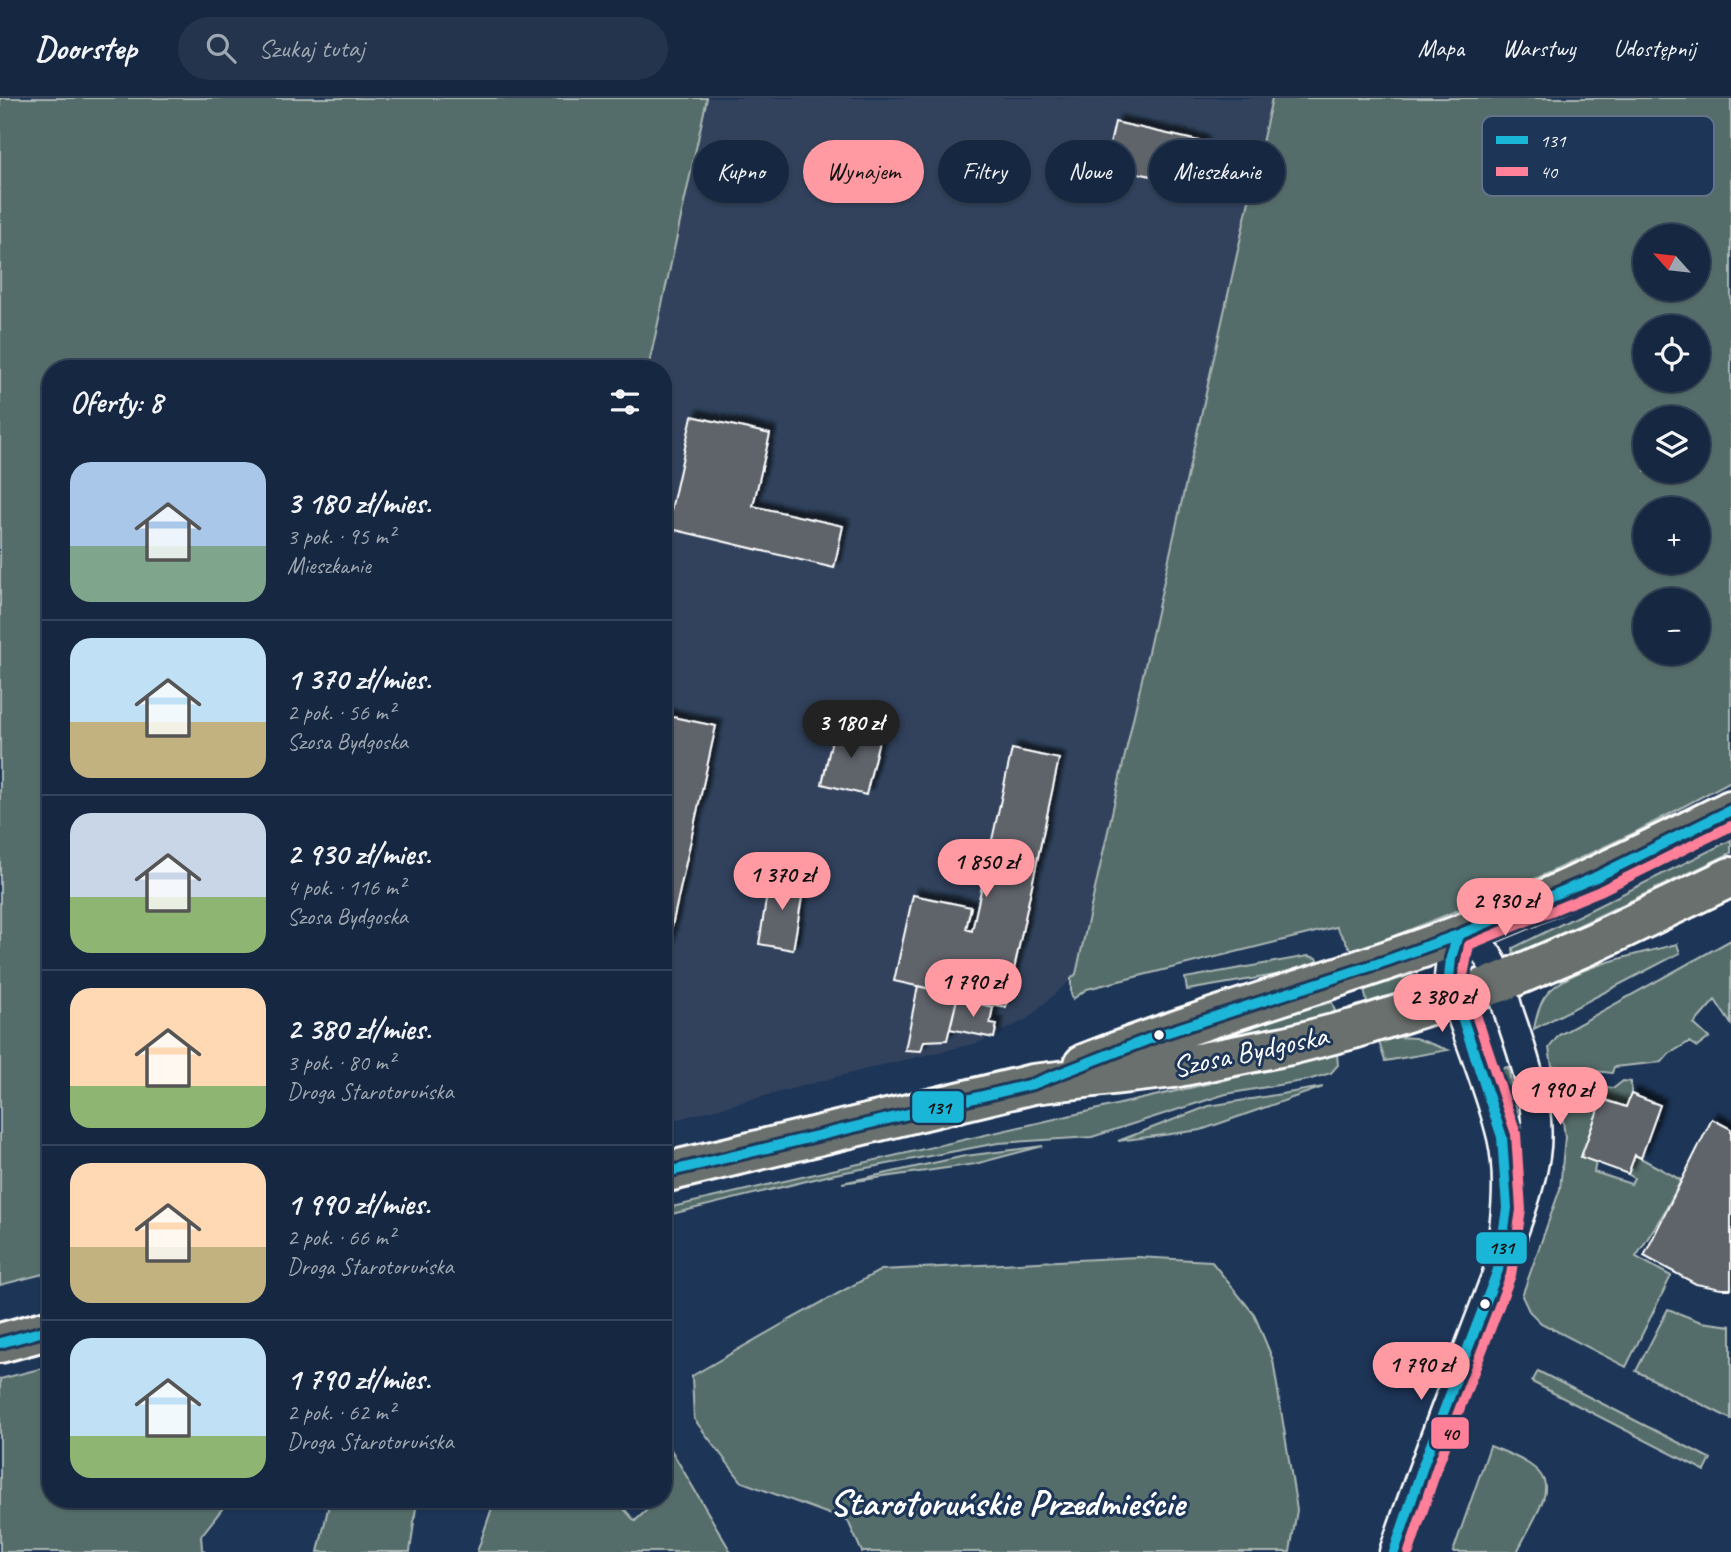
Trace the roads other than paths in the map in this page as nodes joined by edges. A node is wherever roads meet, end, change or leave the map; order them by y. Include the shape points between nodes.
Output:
1 (1731, 810) edge
2 (1731, 877) edge
3 (1458, 935) junction
4 (1499, 983) junction
5 (1455, 998) junction
6 (1033, 1084) junction
7 (672, 1171) edge
8 (1498, 1270) junction
9 (42, 1331) edge
10 (0, 1343) edge
11 (1394, 1552) edge

1 - 3 main road, Szosa Bydgoska via 1594,877
2 - 4 main road, Szosa Bydgoska
3 - 4 street via 1483,949
3 - 5 street via 1450,978
3 - 6 main road, Szosa Bydgoska via 1162,1034
4 - 5 main road, Szosa Bydgoska
4 - 8 street via 1520,1044 1536,1125 1527,1190
5 - 6 main road, Szosa Bydgoska via 1290,1045 1173,1068
5 - 8 street via 1502,1137 1507,1208
6 - 7 main road, Szosa Bydgoska
8 - 11 street
9 - 10 main road

